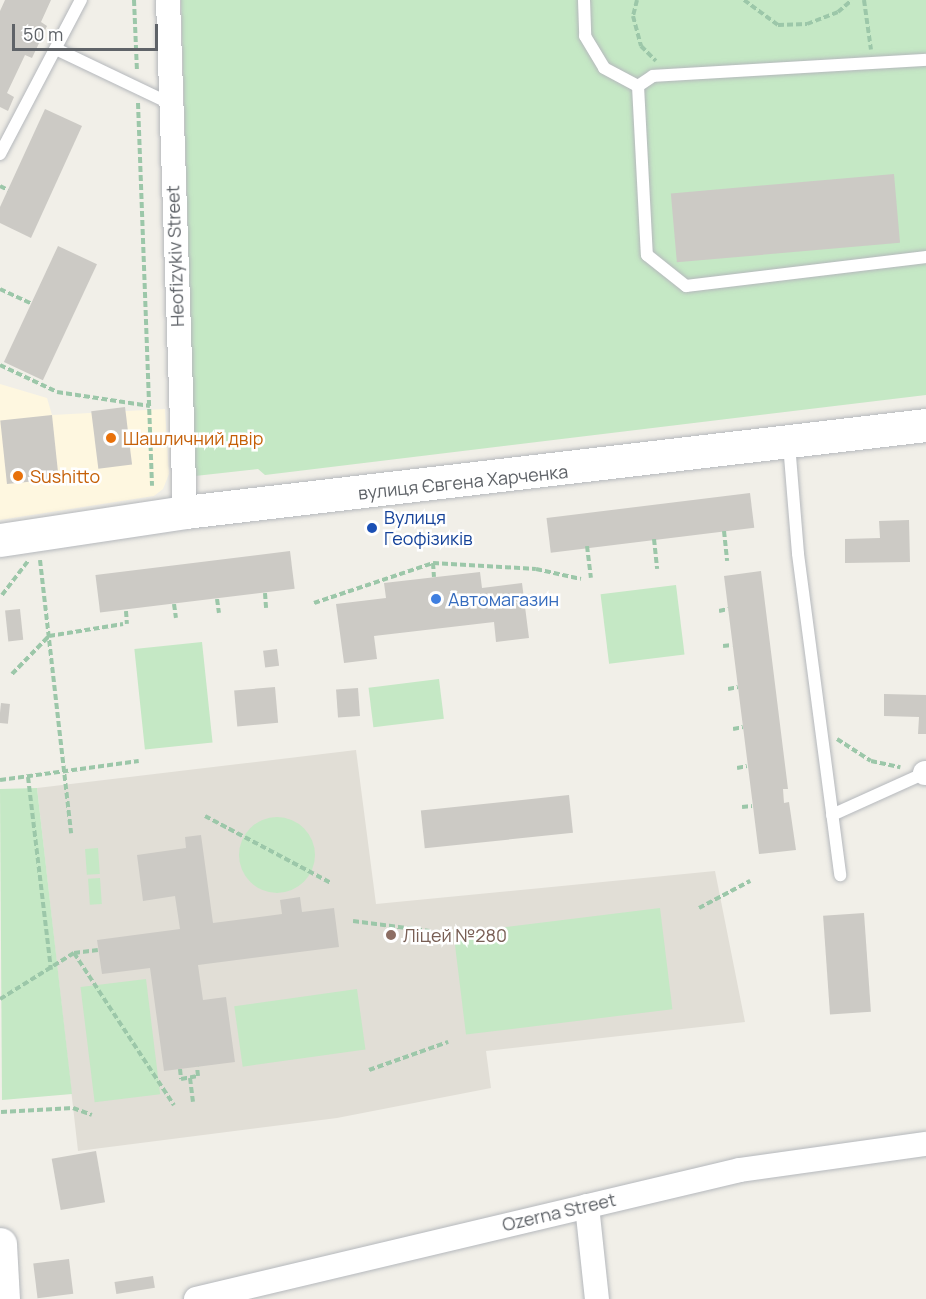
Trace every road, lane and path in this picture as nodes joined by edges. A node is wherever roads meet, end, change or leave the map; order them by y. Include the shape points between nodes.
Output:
1 (81, 0) edge
2 (134, 0) edge
3 (168, 0) edge
4 (584, 0) edge
5 (637, 0) edge
6 (744, 0) edge
7 (852, 0) edge
8 (864, 0) edge
9 (56, 49) junction
10 (926, 60) edge
11 (873, 63) junction
12 (670, 75) junction
13 (638, 86) junction
14 (138, 87) junction
15 (169, 104) junction
16 (0, 154) edge
17 (0, 186) edge
18 (8, 190) dead end
19 (926, 257) edge
20 (0, 289) edge
21 (32, 304) dead end
22 (0, 365) edge
23 (150, 406) junction
24 (926, 425) edge
25 (789, 444) junction
26 (152, 486) dead end
27 (185, 512) junction
28 (724, 531) dead end
29 (654, 539) dead end
30 (0, 540) edge
31 (38, 540) junction
32 (587, 546) dead end
33 (727, 561) dead end
34 (433, 563) junction
35 (657, 569) dead end
36 (434, 577) dead end
37 (591, 578) dead end
38 (581, 579) dead end
39 (264, 593) dead end
40 (2, 595) dead end
41 (217, 599) dead end
42 (314, 603) dead end
43 (174, 604) dead end
44 (266, 608) dead end
45 (728, 609) dead end
46 (126, 611) dead end
47 (719, 611) dead end
48 (219, 613) dead end
49 (176, 618) dead end
50 (49, 636) junction
51 (732, 645) dead end
52 (723, 646) dead end
53 (12, 674) dead end
54 (738, 687) dead end
55 (728, 689) dead end
56 (743, 727) dead end
57 (819, 727) junction
58 (733, 729) dead end
59 (139, 761) dead end
60 (747, 766) dead end
61 (737, 768) dead end
62 (64, 772) junction
63 (925, 772) edge
64 (28, 777) junction
65 (0, 780) edge
66 (753, 806) dead end
67 (742, 807) dead end
68 (832, 815) junction
69 (205, 816) dead end
70 (71, 833) dead end
71 (840, 875) dead end
72 (750, 881) dead end
73 (331, 883) dead end
74 (699, 908) dead end
75 (353, 921) dead end
76 (429, 931) dead end
77 (98, 950) dead end
78 (74, 953) junction
79 (51, 970) junction
80 (0, 999) edge
81 (448, 1042) dead end
82 (197, 1067) dead end
83 (180, 1069) dead end
84 (369, 1070) dead end
85 (190, 1078) junction
86 (193, 1102) dead end
87 (174, 1105) dead end
88 (1, 1113) edge
89 (92, 1115) dead end
90 (926, 1144) edge
91 (587, 1206) junction
92 (0, 1244) edge
93 (3, 1299) edge
94 (196, 1299) edge
95 (597, 1299) edge

1 - 9 lane
2 - 14 path
3 - 15 street, Heofizykiv Street
4 - 13 lane via 585,36 604,69
5 - 12 path via 633,16 641,46
6 - 7 path via 778,26 807,24 838,12
8 - 11 path
9 - 14 lane
9 - 16 lane
10 - 11 lane
11 - 12 lane
12 - 13 lane via 653,76
13 - 19 lane via 647,255 686,286
14 - 15 lane
14 - 23 path
15 - 27 street, Heofizykiv Street
17 - 18 path
20 - 21 path
22 - 23 path via 57,392
23 - 26 path
24 - 25 main road, вулиця Євгена Харченка
25 - 27 main road, вулиця Євгена Харченка
25 - 57 lane
27 - 31 main road, вулиця Євгена Харченка
28 - 33 path
29 - 35 path
30 - 31 main road, вулиця Євгена Харченка
31 - 40 path
31 - 50 path
32 - 37 path
34 - 36 path
34 - 38 path via 536,569
34 - 42 path
39 - 44 path
41 - 48 path
43 - 49 path
45 - 47 path
46 - 50 path via 125,624
50 - 53 path
50 - 62 path
51 - 52 path
54 - 55 path
56 - 58 path
57 - 63 path via 871,761
57 - 68 lane
59 - 62 path
60 - 61 path
62 - 64 path
62 - 70 path
63 - 68 lane
64 - 65 path
64 - 79 path
66 - 67 path
68 - 71 lane
69 - 73 path
72 - 74 path
75 - 76 path
77 - 78 path
78 - 79 path
78 - 87 path
79 - 80 path
81 - 84 path
82 - 85 path via 198,1076
83 - 85 path via 182,1079
85 - 86 path
88 - 89 path via 73,1108
90 - 91 street, Ozerna Street via 740,1170
91 - 94 street, Ozerna Street
91 - 95 street
92 - 93 main road

